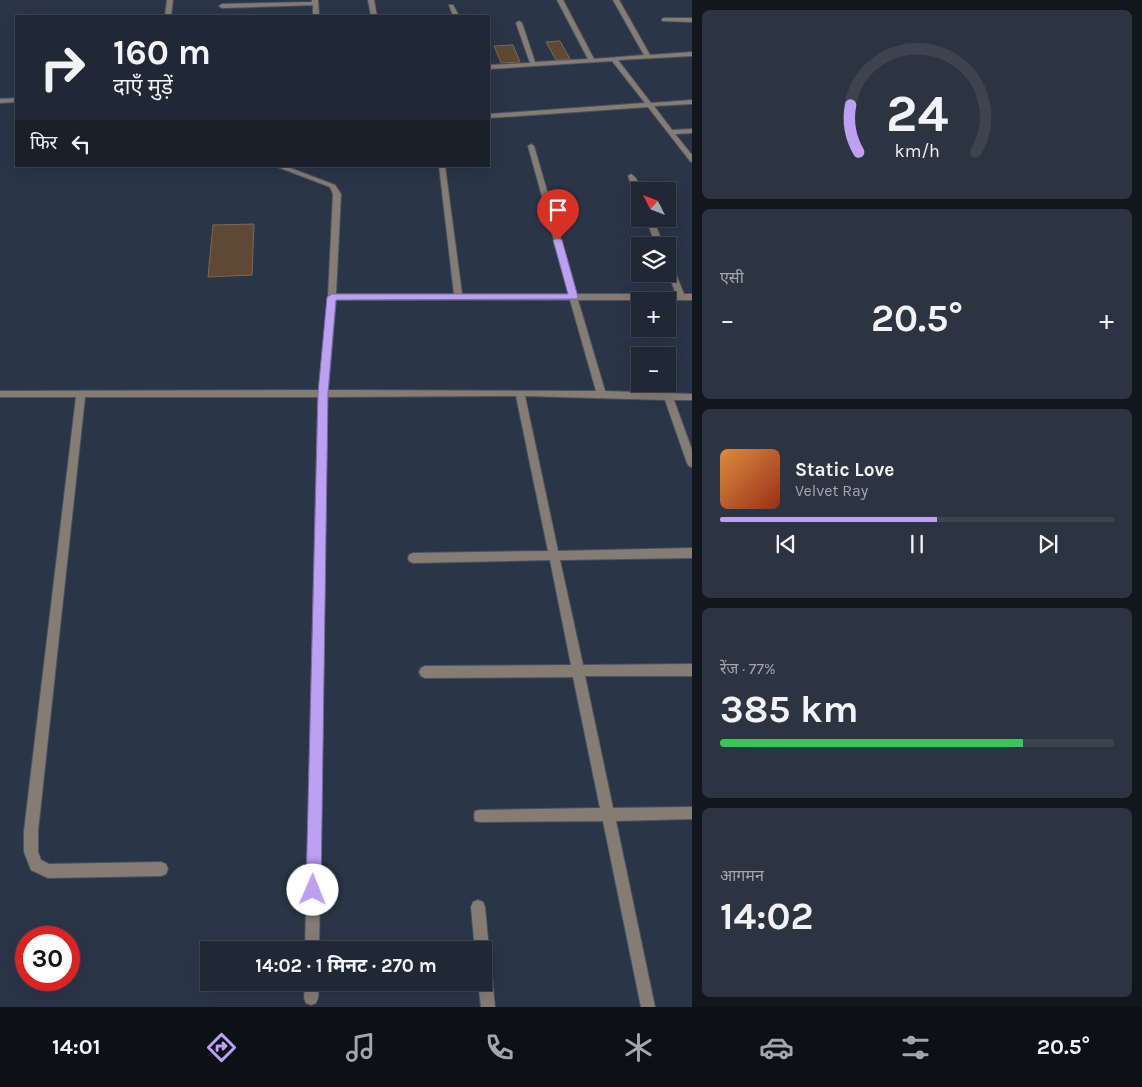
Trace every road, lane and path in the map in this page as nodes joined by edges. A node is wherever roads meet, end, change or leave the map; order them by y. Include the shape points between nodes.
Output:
1 (170, 0) edge
2 (371, 0) edge
3 (560, 0) edge
4 (616, 0) edge
5 (315, 1) edge
6 (222, 6) dead end
7 (451, 6) dead end
8 (168, 15) edge
9 (316, 15) edge
10 (374, 15) edge
11 (456, 15) edge
12 (664, 20) dead end
13 (692, 20) edge
14 (519, 23) dead end
15 (692, 54) edge
16 (648, 57) junction
17 (614, 59) junction
18 (592, 61) junction
19 (533, 64) junction
20 (490, 67) edge
21 (15, 100) edge
22 (0, 101) edge
23 (692, 102) edge
24 (649, 105) junction
25 (490, 116) edge
26 (692, 131) edge
27 (670, 132) junction
28 (531, 146) dead end
29 (692, 160) edge
30 (281, 167) edge
31 (442, 167) edge
32 (631, 176) dead end
33 (633, 182) edge
34 (675, 282) edge
35 (332, 297) junction
36 (458, 297) junction
37 (574, 297) junction
38 (681, 297) junction
39 (692, 297) edge
40 (323, 393) junction
41 (520, 393) junction
42 (0, 394) edge
43 (81, 394) junction
44 (601, 394) junction
45 (668, 396) junction
46 (692, 397) edge
47 (692, 463) edge
48 (692, 553) edge
49 (554, 555) junction
50 (413, 558) dead end
51 (692, 670) edge
52 (579, 671) junction
53 (426, 672) dead end
54 (692, 813) edge
55 (610, 815) junction
56 (480, 816) dead end
57 (160, 869) dead end
58 (478, 907) dead end
59 (312, 941) edge
60 (481, 941) edge
61 (311, 991) edge
62 (486, 991) edge
63 (311, 998) dead end
64 (488, 1007) edge
65 (648, 1007) edge

1 - 8 street
2 - 10 street
3 - 18 street
4 - 16 street
5 - 6 street
5 - 9 street
7 - 11 street
12 - 13 street
14 - 19 street
15 - 16 street
16 - 17 street
17 - 18 street
17 - 24 street
18 - 19 street
19 - 20 street
21 - 22 street
23 - 24 street
24 - 25 street
24 - 27 street
26 - 27 street
27 - 29 street
28 - 37 street
30 - 35 street via 333,186 337,194
31 - 36 street
32 - 33 street
34 - 38 street
35 - 36 street
35 - 40 street
36 - 37 street
37 - 38 street
37 - 44 street
38 - 39 street
40 - 41 street
40 - 43 street
40 - 59 street
41 - 44 street
41 - 49 street
42 - 43 street
43 - 57 street via 31,852 36,865 48,872
44 - 45 street
45 - 46 street
45 - 47 street
48 - 49 street
49 - 50 street
49 - 52 street
51 - 52 street
52 - 53 street
52 - 55 street
54 - 55 street
55 - 56 street
55 - 65 street
58 - 60 street
61 - 63 street
62 - 64 street

